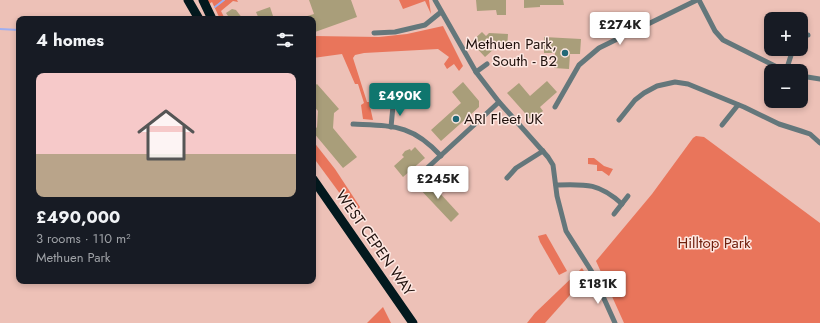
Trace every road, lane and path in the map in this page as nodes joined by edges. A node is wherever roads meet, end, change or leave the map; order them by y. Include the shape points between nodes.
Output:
1 (188, 0) edge
2 (203, 0) edge
3 (435, 0) edge
4 (698, 0) edge
5 (441, 12) junction
6 (197, 16) edge
7 (211, 16) edge
8 (374, 33) dead end
9 (487, 64) dead end
10 (772, 64) edge
11 (476, 72) junction
12 (808, 77) edge
13 (820, 79) edge
14 (499, 102) junction
15 (738, 105) junction
16 (393, 106) dead end
17 (555, 107) dead end
18 (619, 120) dead end
19 (353, 124) dead end
20 (722, 125) dead end
21 (391, 127) junction
22 (820, 143) edge
23 (543, 151) junction
24 (441, 156) junction
25 (425, 170) dead end
26 (507, 178) dead end
27 (316, 183) edge
28 (556, 185) junction
29 (628, 196) dead end
30 (622, 204) junction
31 (614, 214) dead end
32 (413, 323) edge
33 (615, 323) edge

1 - 6 highway
2 - 7 highway
3 - 5 street
4 - 10 street via 722,40
4 - 17 street via 599,48 579,65
5 - 8 street via 425,25 395,32
5 - 11 street
9 - 11 street
11 - 14 street
12 - 13 street
14 - 23 street
14 - 24 street
15 - 18 street via 688,84 676,82 657,86 644,93
15 - 20 street
15 - 22 street via 779,124 810,134
16 - 21 street
19 - 21 street
21 - 24 street via 421,136
23 - 26 street via 516,168
23 - 28 street via 553,165
24 - 25 street
27 - 32 highway, WEST CEPEN WAY
28 - 30 street via 594,185
28 - 33 street via 566,230 592,272
29 - 30 street
30 - 31 street

